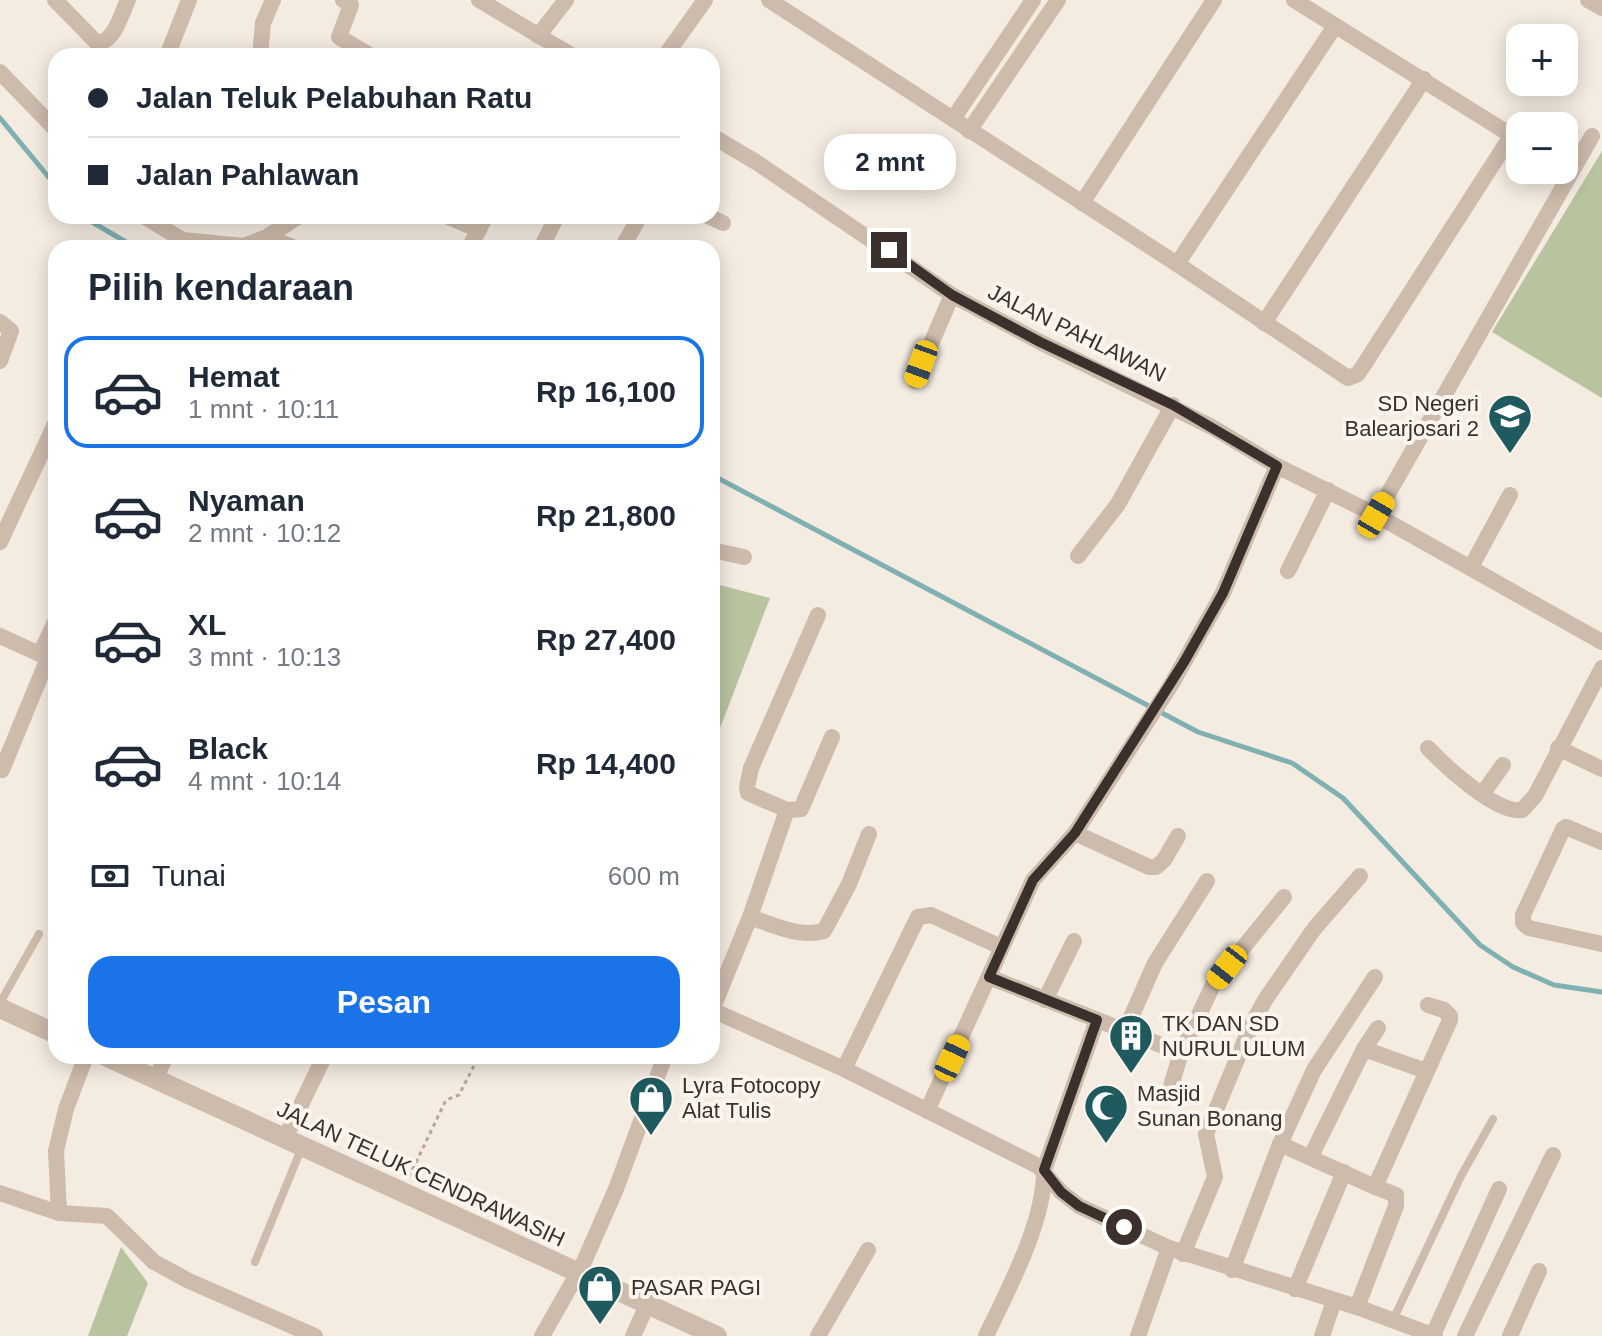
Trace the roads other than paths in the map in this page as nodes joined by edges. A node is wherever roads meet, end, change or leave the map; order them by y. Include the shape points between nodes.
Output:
1 (55, 0) edge
2 (128, 0) edge
3 (189, 0) edge
4 (273, 0) edge
5 (343, 0) edge
6 (479, 0) edge
7 (566, 0) edge
8 (705, 0) edge
9 (769, 0) edge
10 (1058, 0) edge
11 (1214, 0) edge
12 (1294, 0) edge
13 (1588, 0) edge
14 (1030, 1) edge
15 (791, 6) edge
16 (1602, 8) edge
17 (1335, 26) junction
18 (538, 36) junction
19 (170, 48) edge
20 (261, 48) edge
21 (354, 48) edge
22 (559, 48) edge
23 (671, 48) edge
24 (0, 72) edge
25 (1424, 79) junction
26 (953, 119) junction
27 (48, 122) edge
28 (969, 131) junction
29 (1506, 132) edge
30 (1592, 136) dead end
31 (720, 141) edge
32 (1506, 153) edge
33 (1082, 203) junction
34 (156, 224) edge
35 (287, 224) edge
36 (267, 237) junction
37 (183, 240) edge
38 (260, 240) edge
39 (275, 240) edge
40 (1177, 264) junction
41 (952, 295) junction
42 (0, 322) edge
43 (1264, 323) junction
44 (0, 361) edge
45 (915, 381) dead end
46 (1173, 405) junction
47 (48, 439) edge
48 (1277, 466) junction
49 (1328, 490) junction
50 (1510, 495) dead end
51 (1376, 515) junction
52 (0, 542) edge
53 (720, 552) edge
54 (1078, 556) dead end
55 (744, 557) dead end
56 (1471, 567) junction
57 (1288, 571) dead end
58 (818, 615) dead end
59 (0, 636) edge
60 (1602, 642) edge
61 (48, 658) edge
62 (1602, 668) edge
63 (832, 737) dead end
64 (1428, 748) dead end
65 (1558, 748) junction
66 (1503, 765) dead end
67 (1602, 769) edge
68 (2, 770) dead end
69 (1483, 793) junction
70 (787, 810) junction
71 (1075, 833) junction
72 (869, 834) dead end
73 (1178, 836) dead end
74 (1602, 842) edge
75 (1360, 876) dead end
76 (1207, 881) dead end
77 (1284, 897) dead end
78 (750, 917) junction
79 (39, 934) dead end
80 (1074, 941) dead end
81 (1602, 943) edge
82 (1001, 947) junction
83 (989, 977) junction
84 (1375, 977) dead end
85 (720, 990) edge
86 (1045, 1000) junction
87 (1428, 1005) dead end
88 (0, 1006) edge
89 (720, 1014) edge
90 (1097, 1020) junction
91 (1378, 1028) dead end
92 (48, 1030) edge
93 (1125, 1031) junction
94 (1364, 1049) junction
95 (1181, 1053) junction
96 (83, 1064) edge
97 (124, 1064) edge
98 (162, 1064) edge
99 (322, 1064) edge
100 (662, 1064) edge
101 (844, 1069) junction
102 (1426, 1071) junction
103 (156, 1078) junction
104 (1170, 1089) dead end
105 (927, 1111) junction
106 (1493, 1119) dead end
107 (294, 1142) junction
108 (1280, 1144) junction
109 (1553, 1155) dead end
110 (1311, 1156) junction
111 (1044, 1170) junction
112 (1344, 1172) junction
113 (1375, 1187) junction
114 (1499, 1189) dead end
115 (0, 1193) edge
116 (59, 1213) junction
117 (868, 1250) dead end
118 (1176, 1251) junction
119 (255, 1262) dead end
120 (1232, 1270) junction
121 (1539, 1271) dead end
122 (580, 1273) junction
123 (1295, 1289) junction
124 (1334, 1301) junction
125 (648, 1303) junction
126 (1357, 1307) junction
127 (1393, 1320) junction
128 (315, 1336) edge
129 (542, 1336) edge
130 (633, 1336) edge
131 (717, 1336) edge
132 (818, 1336) edge
133 (986, 1336) edge
134 (1138, 1336) edge
135 (1322, 1336) edge
136 (1434, 1336) edge
137 (1465, 1336) edge
138 (1510, 1336) edge

1 - 2 street via 92,39 104,43
3 - 19 street
4 - 20 street
5 - 21 street via 351,5 339,37
6 - 18 street
7 - 18 street
8 - 23 street
9 - 15 street
10 - 28 street
11 - 33 street
12 - 17 street
13 - 16 street
14 - 26 street
15 - 26 street
17 - 25 street
17 - 40 street
18 - 22 street
24 - 27 street
25 - 29 street
25 - 43 street
26 - 28 street
28 - 33 street
30 - 51 street
31 - 41 street, JALAN PAHLAWAN
32 - 43 street via 1355,376 1342,376
33 - 40 street
34 - 37 street
35 - 36 street
36 - 38 street
36 - 39 street
40 - 43 street
41 - 45 street
41 - 46 street, JALAN PAHLAWAN
42 - 44 street via 11,331
46 - 48 street, JALAN PAHLAWAN
46 - 54 street via 1118,504
47 - 52 street
48 - 49 street, JALAN PAHLAWAN
48 - 71 street via 1223,593 1171,685
49 - 51 street, JALAN PAHLAWAN
49 - 57 street
50 - 56 street
51 - 56 street, JALAN PAHLAWAN
53 - 55 street
56 - 60 street, JALAN PAHLAWAN
58 - 70 street via 747,787 752,796
59 - 61 street
61 - 68 street
62 - 65 street
63 - 70 street via 802,807
64 - 69 street
65 - 67 street
65 - 69 street via 1535,796 1522,810 1510,810
66 - 69 street
70 - 78 street
71 - 73 street via 1149,867 1164,860
71 - 82 street via 1033,880
72 - 78 street via 825,931 803,933
74 - 81 street via 1563,829 1523,923
75 - 118 street via 1314,929 1250,1028 1206,1134 1215,1177
76 - 93 street via 1155,963
77 - 95 street via 1213,985
78 - 85 street
79 - 88 lane
80 - 86 street
82 - 83 street
82 - 101 street via 931,915 918,917
83 - 86 street
83 - 105 street
84 - 108 street via 1314,1070
86 - 90 street
87 - 102 street via 1444,1010 1451,1019
88 - 92 street
89 - 101 street
90 - 93 street
90 - 111 street
91 - 94 street
93 - 95 street
94 - 102 street
94 - 110 street
95 - 104 street
96 - 116 street via 56,1151
97 - 103 street, JALAN TELUK CENDRAWASIH
98 - 103 street
99 - 107 street
100 - 122 street
101 - 105 street
102 - 113 street
103 - 107 street, JALAN TELUK CENDRAWASIH
105 - 111 street
106 - 127 lane
107 - 119 lane
107 - 122 street, JALAN TELUK CENDRAWASIH
108 - 110 street
108 - 120 street
109 - 137 street
110 - 112 street
111 - 118 street via 1079,1206
111 - 133 street via 1020,1263
112 - 113 street
112 - 123 street
113 - 126 street via 1396,1195 1396,1206
114 - 136 street
115 - 116 street
116 - 128 street via 107,1216 154,1262
117 - 132 street
118 - 120 street
118 - 134 street
120 - 123 street
121 - 138 street
122 - 125 street, JALAN TELUK CENDRAWASIH
122 - 129 street
123 - 124 street
124 - 126 street
124 - 135 street
125 - 130 street
125 - 131 street, JALAN TELUK CENDRAWASIH
126 - 127 street
127 - 136 street

